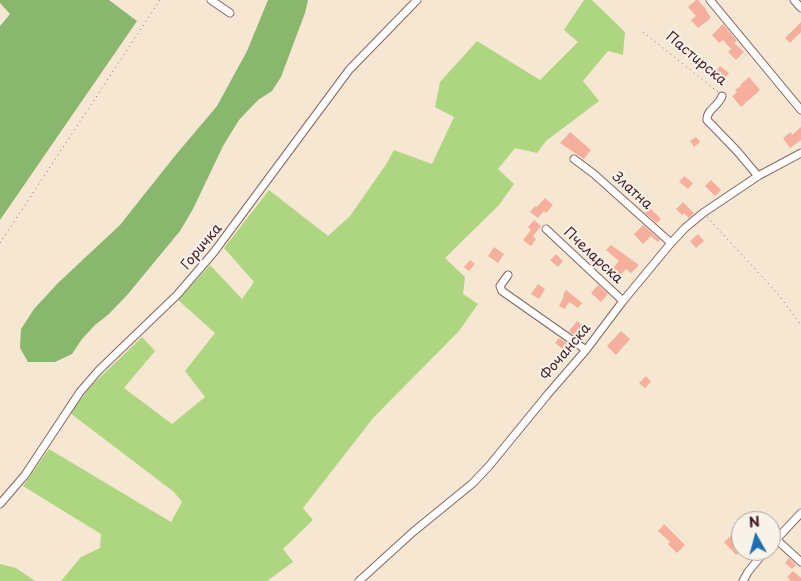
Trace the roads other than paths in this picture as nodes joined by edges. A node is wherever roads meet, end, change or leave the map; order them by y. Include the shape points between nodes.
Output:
1 (211, 0) edge
2 (417, 0) edge
3 (710, 0) edge
4 (794, 0) edge
5 (801, 8) edge
6 (230, 13) dead end
7 (722, 96) road end
8 (801, 110) edge
9 (801, 153) edge
10 (574, 160) dead end
11 (758, 176) junction
12 (546, 229) dead end
13 (671, 243) junction
14 (508, 275) dead end
15 (623, 301) junction
16 (586, 350) junction
17 (0, 504) edge
18 (801, 513) edge
19 (781, 534) edge
20 (781, 547) edge
21 (757, 561) edge
22 (801, 562) edge
23 (359, 581) edge
24 (743, 581) edge

1 - 6 street
2 - 17 street, Горичка via 348,70 229,234 202,266 80,392 25,475
3 - 8 street
4 - 5 street
7 - 11 street, Пастирска via 708,113 707,120
9 - 11 street, Фочанска
10 - 13 street, Златна
11 - 13 street, Фочанска via 704,213
12 - 15 street, Пчеларска
13 - 15 street, Фочанска
14 - 16 street via 500,286 502,291
15 - 16 street, Фочанска
16 - 23 street, Фочанска via 472,483
18 - 19 street
20 - 22 street
21 - 24 street

